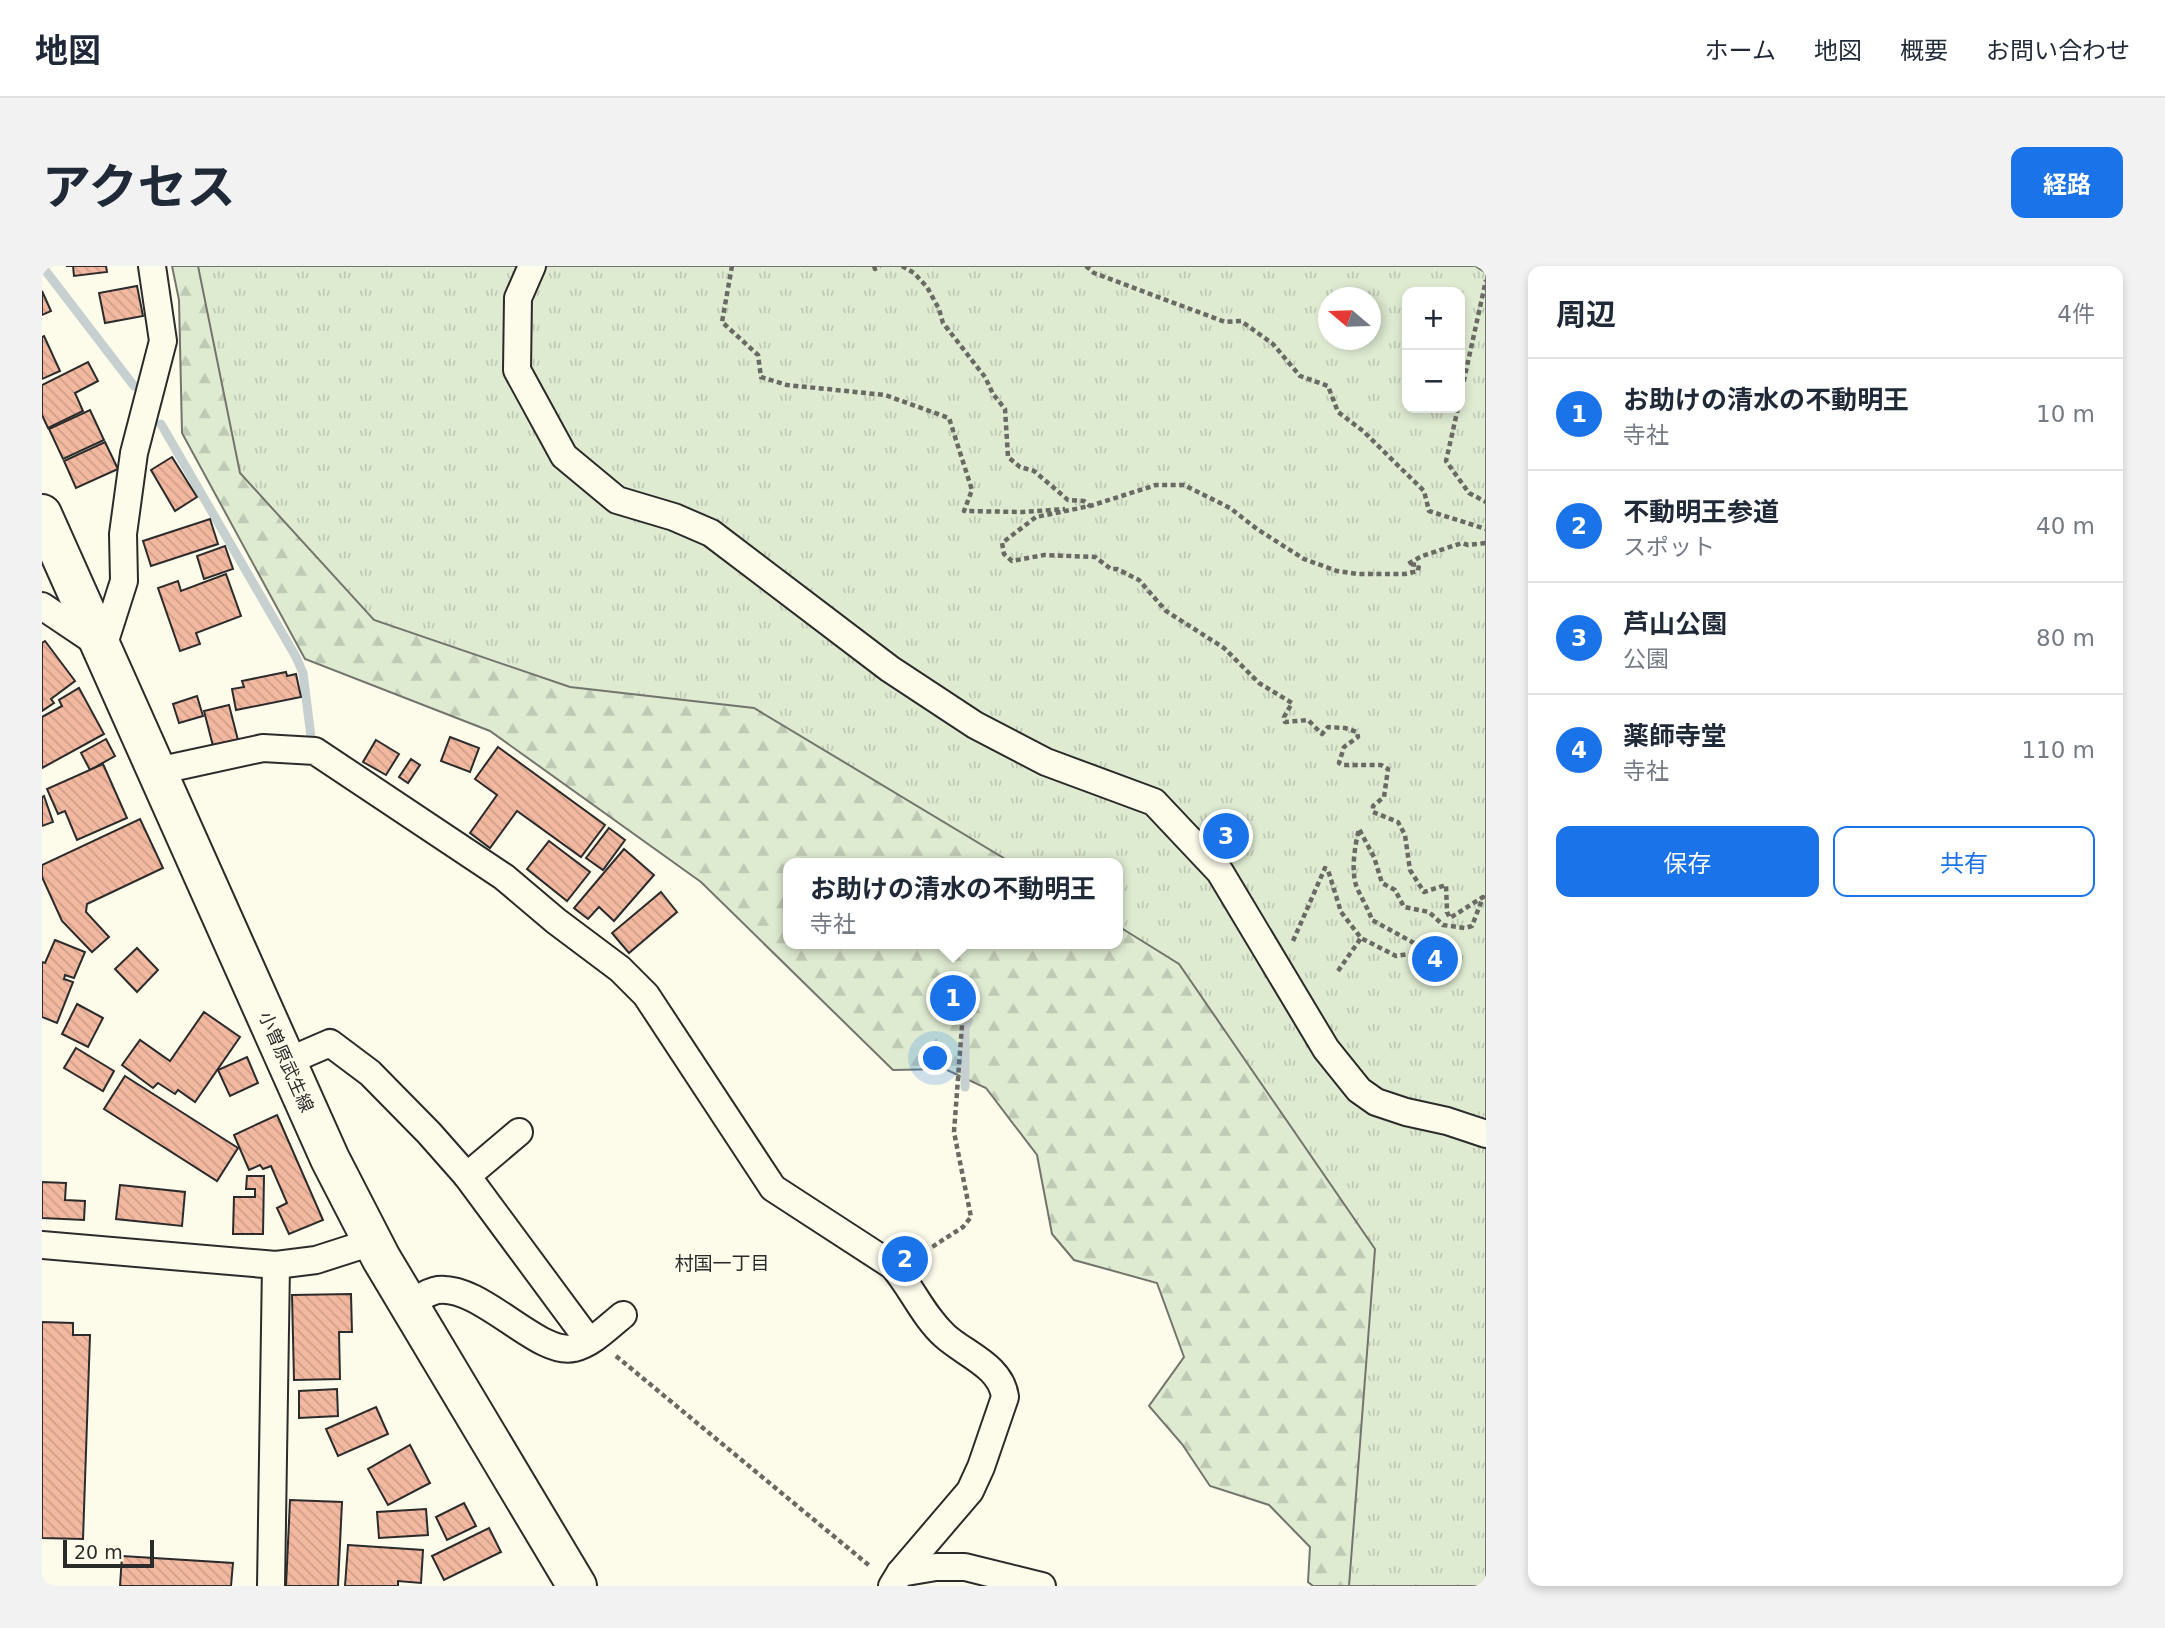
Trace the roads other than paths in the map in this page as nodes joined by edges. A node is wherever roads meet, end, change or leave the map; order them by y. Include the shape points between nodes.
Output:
1 (152, 266) edge
2 (532, 266) edge
3 (42, 514) edge
4 (42, 606) edge
5 (103, 647) junction
6 (157, 771) junction
7 (286, 1062) junction
8 (519, 1132) dead end
9 (1486, 1134) edge
10 (467, 1176) junction
11 (372, 1242) junction
12 (42, 1245) edge
13 (276, 1265) junction
14 (409, 1304) junction
15 (623, 1315) dead end
16 (591, 1339) junction
17 (895, 1581) edge
18 (271, 1586) edge
19 (578, 1586) edge
20 (1042, 1586) edge

1 - 5 street via 163,341 134,453 123,534 124,581
2 - 9 street via 518,298 517,370 564,456 617,500 711,533 890,669 975,725 1046,762 1154,802 1220,872 1326,1049 1359,1090 1396,1109
3 - 5 main road, 小曽原武生線
4 - 5 street
5 - 6 main road, 小曽原武生線
6 - 7 main road, 小曽原武生線
6 - 17 street via 263,748 315,751 503,877 620,969 646,995 773,1188 893,1266 946,1337 996,1374 1005,1397 970,1491
7 - 10 street via 330,1043 370,1073
7 - 11 main road, 小曽原武生線
8 - 10 street
10 - 16 street
11 - 13 street via 316,1260
11 - 14 main road, 小曽原武生線
12 - 13 street
13 - 18 street
14 - 16 street via 436,1290 447,1290 489,1307 560,1349 575,1348
14 - 19 main road, 小曽原武生線
15 - 16 street
17 - 20 street via 936,1567 965,1567

